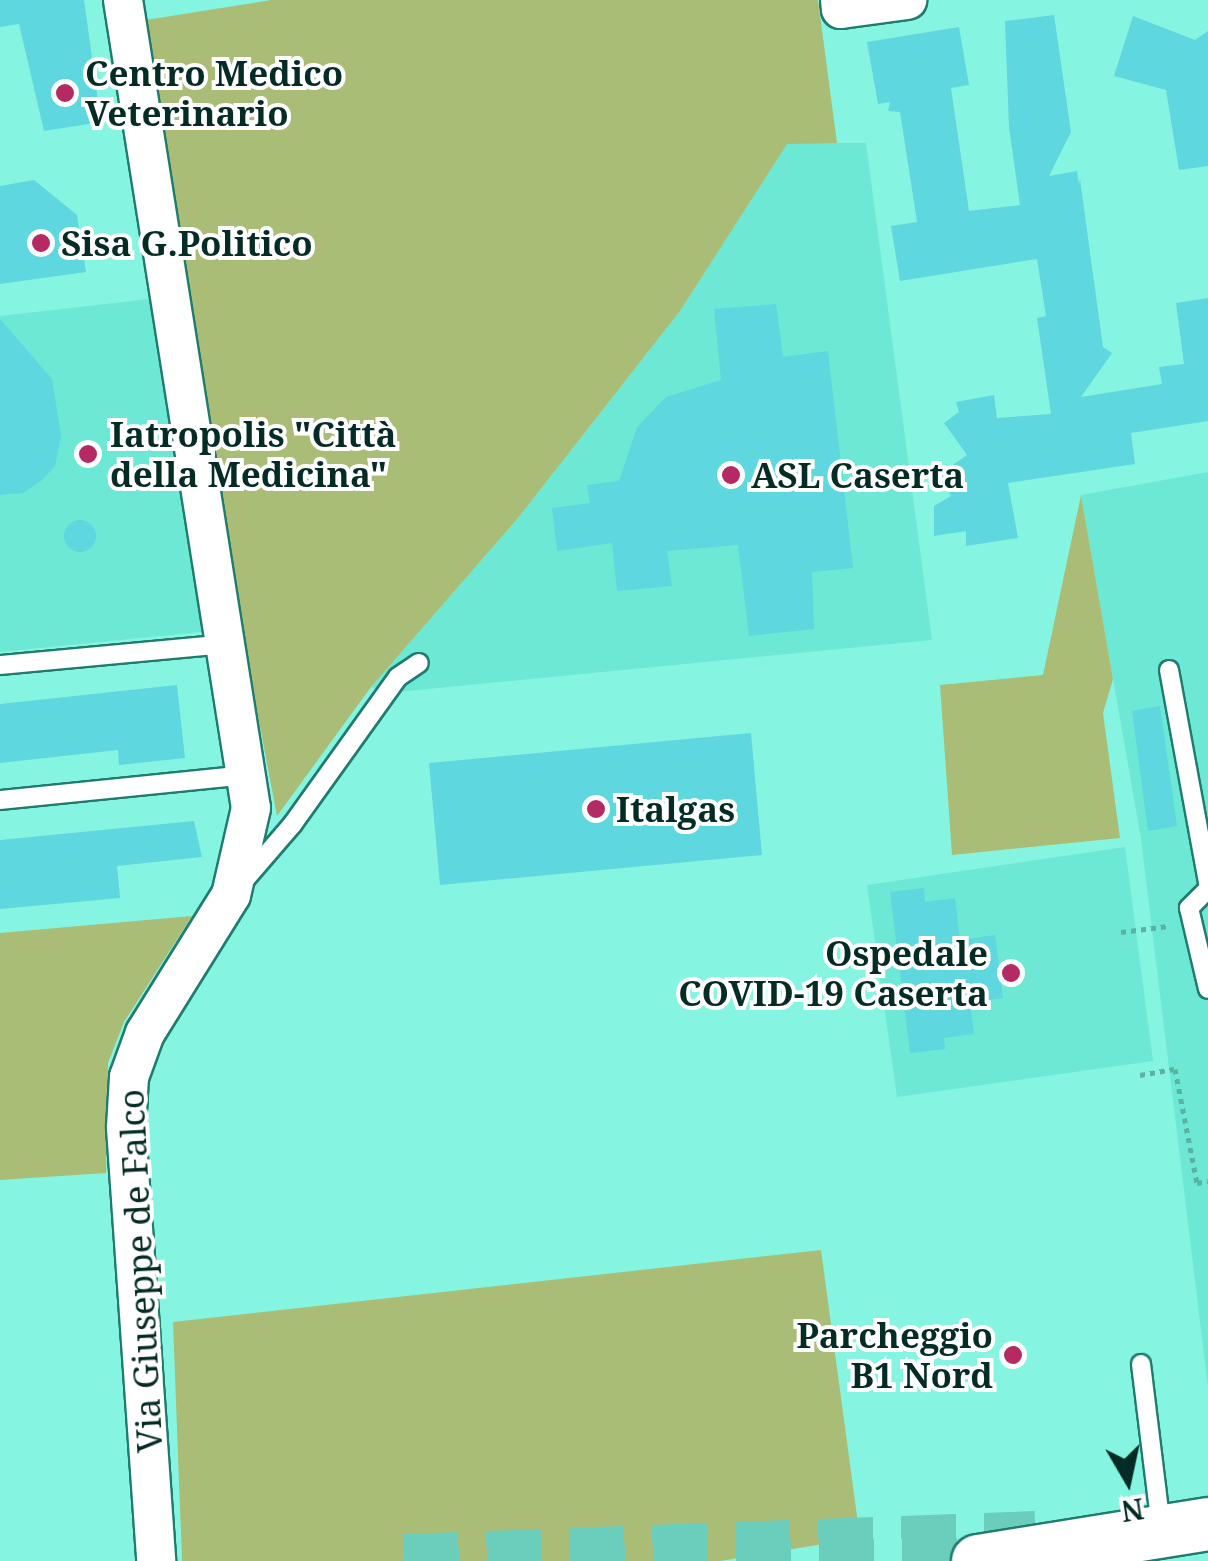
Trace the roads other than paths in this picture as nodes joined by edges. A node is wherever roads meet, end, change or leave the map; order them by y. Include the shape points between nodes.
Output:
1 (123, 0) edge
2 (907, 0) edge
3 (840, 4) edge
4 (228, 644) junction
5 (419, 663) dead end
6 (0, 665) edge
7 (1169, 670) dead end
8 (248, 775) junction
9 (0, 800) edge
10 (1208, 886) edge
11 (230, 895) junction
12 (1208, 989) edge
13 (1141, 1364) dead end
14 (1185, 1528) edge
15 (156, 1561) edge
16 (978, 1561) edge

1 - 4 street, Via Giuseppe de Falco
2 - 3 street
4 - 6 lane
4 - 8 street, Via Giuseppe de Falco
5 - 11 lane via 398,677 292,825
7 - 10 lane
8 - 9 lane
8 - 11 street, Via Giuseppe de Falco via 251,808
10 - 12 lane via 1189,908
11 - 15 street, Via Giuseppe de Falco via 145,1034 129,1077 126,1128
13 - 14 lane
14 - 16 street

